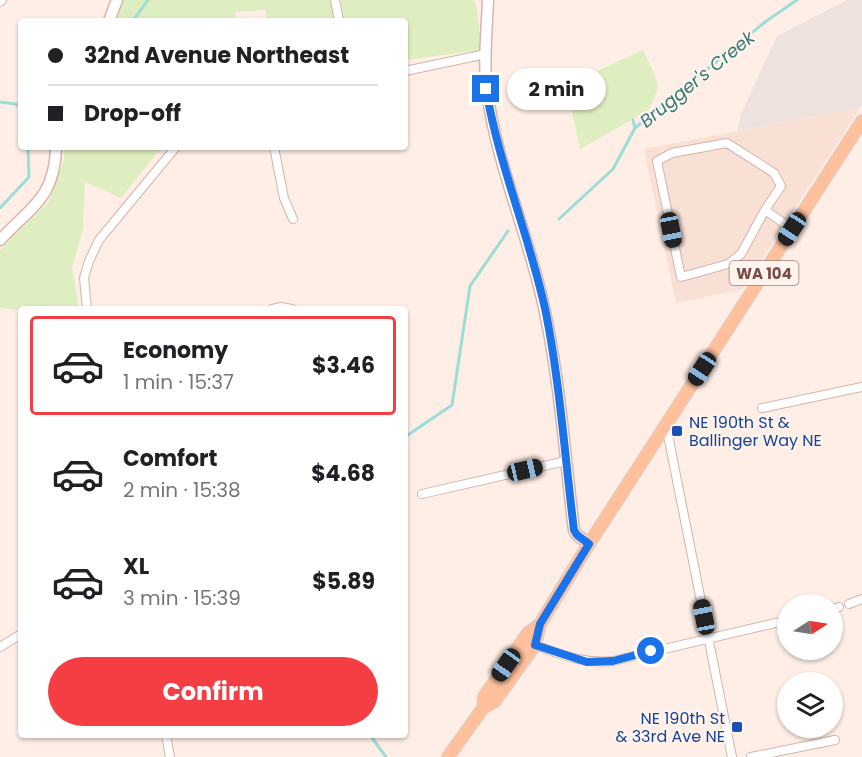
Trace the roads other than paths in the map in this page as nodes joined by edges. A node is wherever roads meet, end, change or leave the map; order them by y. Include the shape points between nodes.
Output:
1 (117, 0) edge
2 (335, 0) edge
3 (488, 0) edge
4 (110, 18) edge
5 (338, 18) edge
6 (486, 54) junction
7 (408, 70) edge
8 (862, 121) edge
9 (56, 150) edge
10 (174, 150) edge
11 (275, 150) edge
12 (765, 210) junction
13 (293, 219) dead end
14 (792, 229) junction
15 (0, 240) edge
16 (87, 306) edge
17 (862, 387) edge
18 (762, 408) dead end
19 (666, 425) junction
20 (566, 461) junction
21 (422, 494) dead end
22 (589, 544) junction
23 (862, 599) edge
24 (849, 604) dead end
25 (777, 622) edge
26 (540, 624) junction
27 (18, 636) edge
28 (708, 637) junction
29 (535, 645) junction
30 (0, 647) edge
31 (483, 708) junction
32 (167, 738) edge
33 (835, 740) dead end
34 (170, 757) edge
35 (448, 757) edge
36 (732, 757) edge
37 (751, 757) edge

1 - 4 street
2 - 5 street
3 - 6 street
6 - 7 street
6 - 20 street via 486,89 493,125 546,314
8 - 14 main road, WA 104
9 - 15 street via 50,187
10 - 16 street via 99,240 84,278
11 - 13 street via 284,198
12 - 12 street via 781,186 774,173 727,142 672,153 657,161 681,277 728,264 741,254
12 - 14 street
14 - 19 main road, WA 104
17 - 18 street
19 - 22 main road, WA 104
19 - 28 street
20 - 21 street
20 - 22 street via 574,530
22 - 26 main road, WA 104
23 - 24 street
25 - 28 street
26 - 29 main road, WA 104
26 - 31 main road, WA 104 via 528,633 484,697
27 - 30 street
28 - 29 street via 597,662 575,660
28 - 36 street
29 - 31 main road, WA 104 via 495,701
31 - 35 main road, WA 104
32 - 34 street
33 - 37 street

